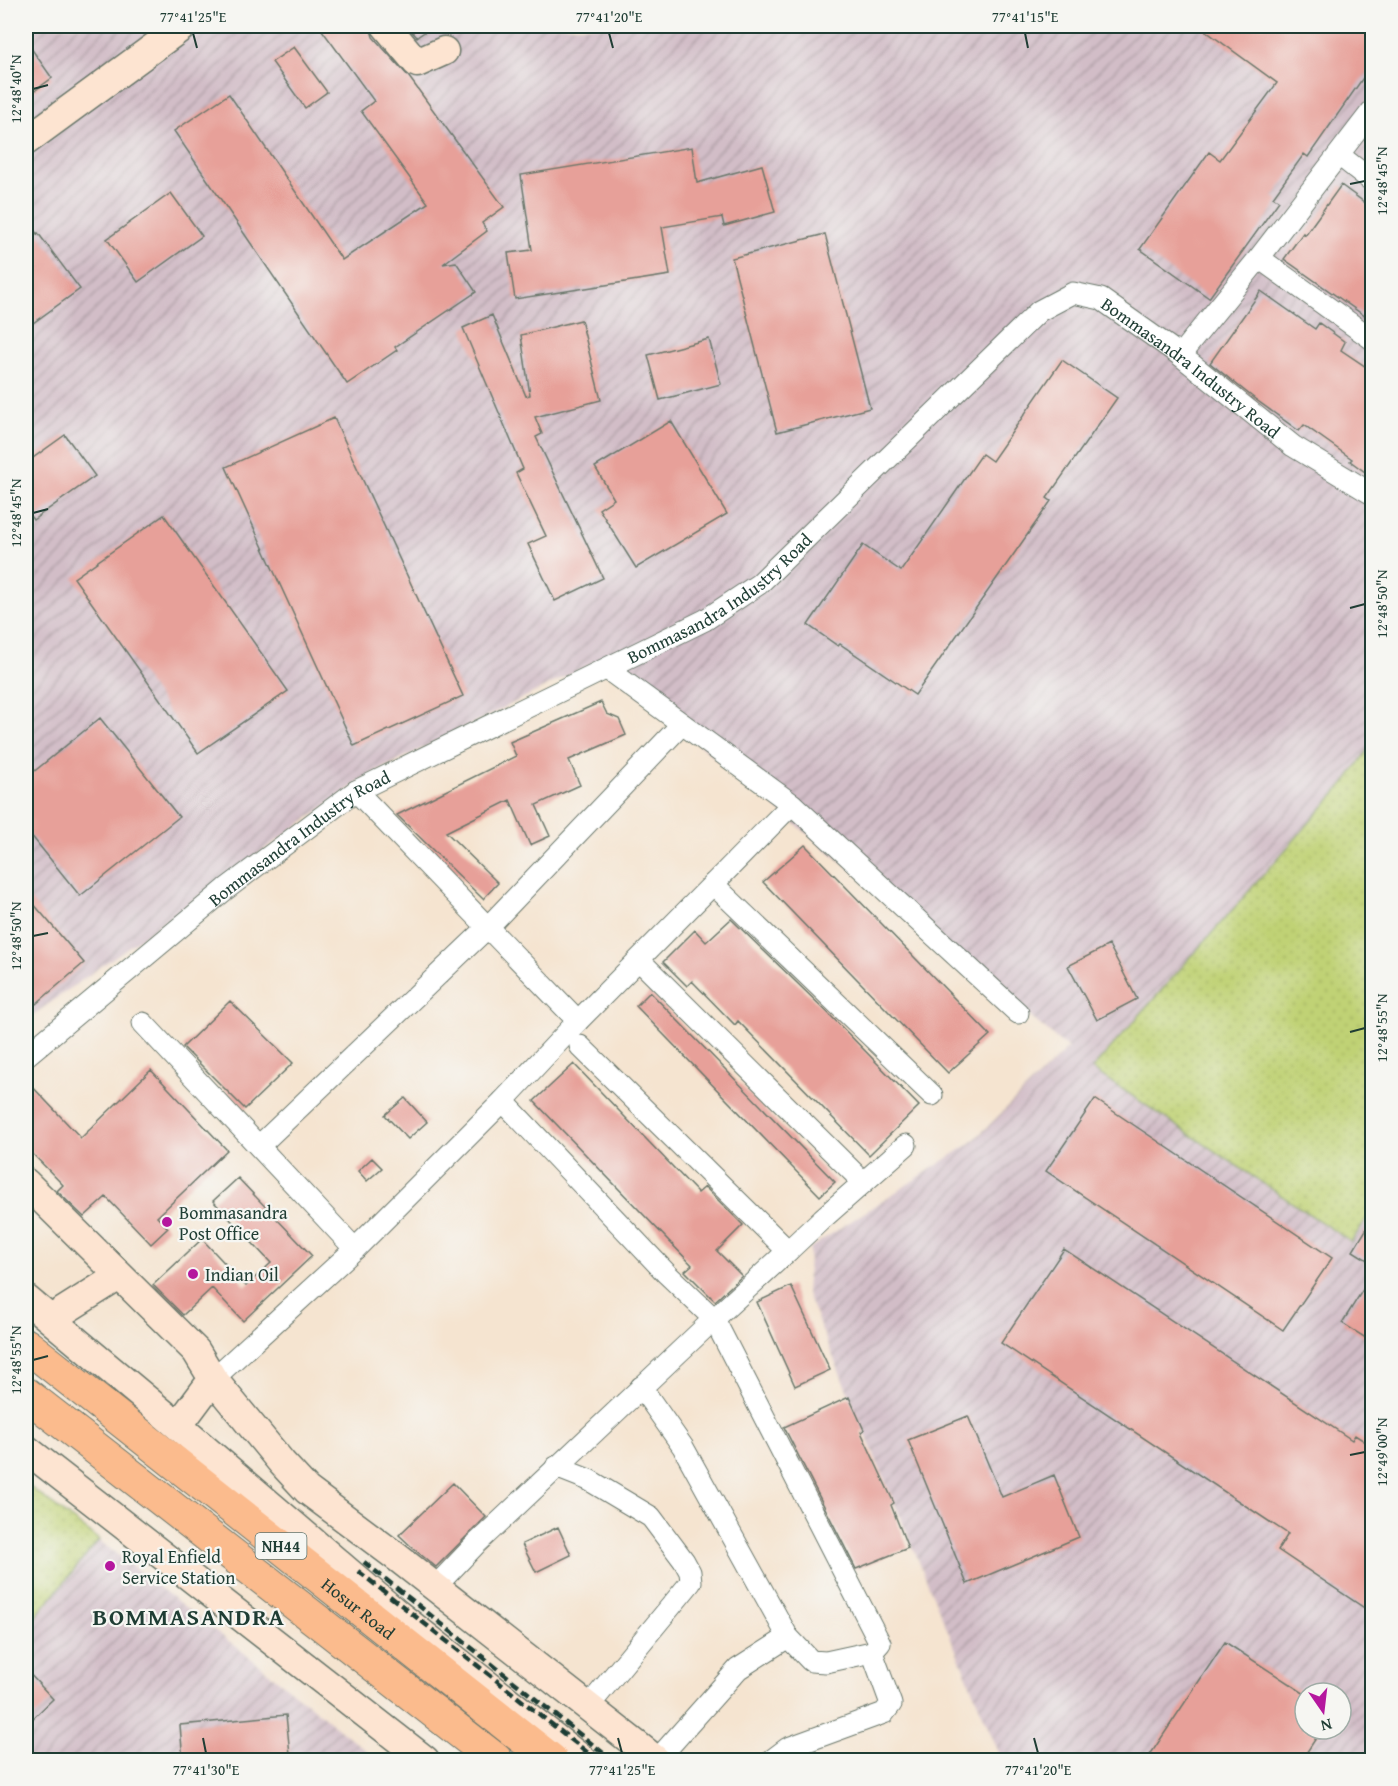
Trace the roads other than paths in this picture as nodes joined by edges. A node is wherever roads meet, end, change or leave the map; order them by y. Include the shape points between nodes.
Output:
1 (183, 26) edge
2 (386, 26) edge
3 (444, 51) dead end
4 (1372, 111) edge
5 (26, 141) edge
6 (1339, 155) junction
7 (1372, 181) edge
8 (1259, 258) junction
9 (1372, 339) edge
10 (1180, 355) junction
11 (1372, 494) edge
12 (607, 669) junction
13 (682, 724) junction
14 (356, 791) junction
15 (792, 804) junction
16 (713, 884) junction
17 (488, 927) junction
18 (639, 960) junction
19 (1018, 1013) dead end
20 (578, 1021) junction
21 (143, 1023) dead end
22 (580, 1046) dead end
23 (26, 1056) edge
24 (932, 1095) dead end
25 (503, 1101) junction
26 (906, 1145) dead end
27 (259, 1146) junction
28 (863, 1182) junction
29 (26, 1183) edge
30 (355, 1249) junction
31 (788, 1251) junction
32 (119, 1275) junction
33 (26, 1299) edge
34 (51, 1319) junction
35 (714, 1320) junction
36 (26, 1345) edge
37 (213, 1379) junction
38 (641, 1387) junction
39 (26, 1394) edge
40 (178, 1426) junction
41 (26, 1449) edge
42 (556, 1467) junction
43 (307, 1490) junction
44 (284, 1516) junction
45 (435, 1587) junction
46 (788, 1637) junction
47 (872, 1652) junction
48 (588, 1707) junction
49 (544, 1755) edge
50 (425, 1761) edge
51 (496, 1761) edge
52 (583, 1761) edge
53 (657, 1761) edge
54 (772, 1761) edge

1 - 5 street
2 - 3 street via 417,63
4 - 6 street
6 - 7 street
6 - 8 street
8 - 9 street
8 - 10 street
10 - 11 street, Bommasandra Industry Road via 1293,446
10 - 12 street, Bommasandra Industry Road via 1101,299 1073,293 1040,311 759,584 705,620
12 - 13 street
12 - 14 street, Bommasandra Industry Road
13 - 15 street
13 - 17 street
14 - 17 street
14 - 23 street, Bommasandra Industry Road via 225,889
15 - 16 street
15 - 19 street
16 - 18 street
16 - 24 street
17 - 20 street
17 - 27 street
18 - 20 street
18 - 28 street
20 - 25 street
21 - 27 street
22 - 31 street
25 - 30 street
25 - 35 street
26 - 28 street
27 - 30 street
28 - 31 street
29 - 32 street
30 - 37 street
31 - 35 street
32 - 34 street
32 - 37 street via 196,1351
33 - 34 street
34 - 40 street
35 - 38 street
35 - 47 street via 880,1643
36 - 49 highway, Hosur Road / NH44
37 - 40 street
37 - 43 street
38 - 42 street
38 - 46 street via 683,1447
39 - 51 highway, Hosur Road / NH44
40 - 44 street
41 - 50 street
42 - 45 street
42 - 48 street via 589,1480 651,1517 690,1572 691,1582
43 - 44 street
43 - 45 street
44 - 52 street via 396,1613
45 - 48 street
46 - 47 street via 811,1661 826,1662
46 - 53 street via 738,1669
47 - 54 street via 891,1704 884,1713 788,1748
48 - 53 street

